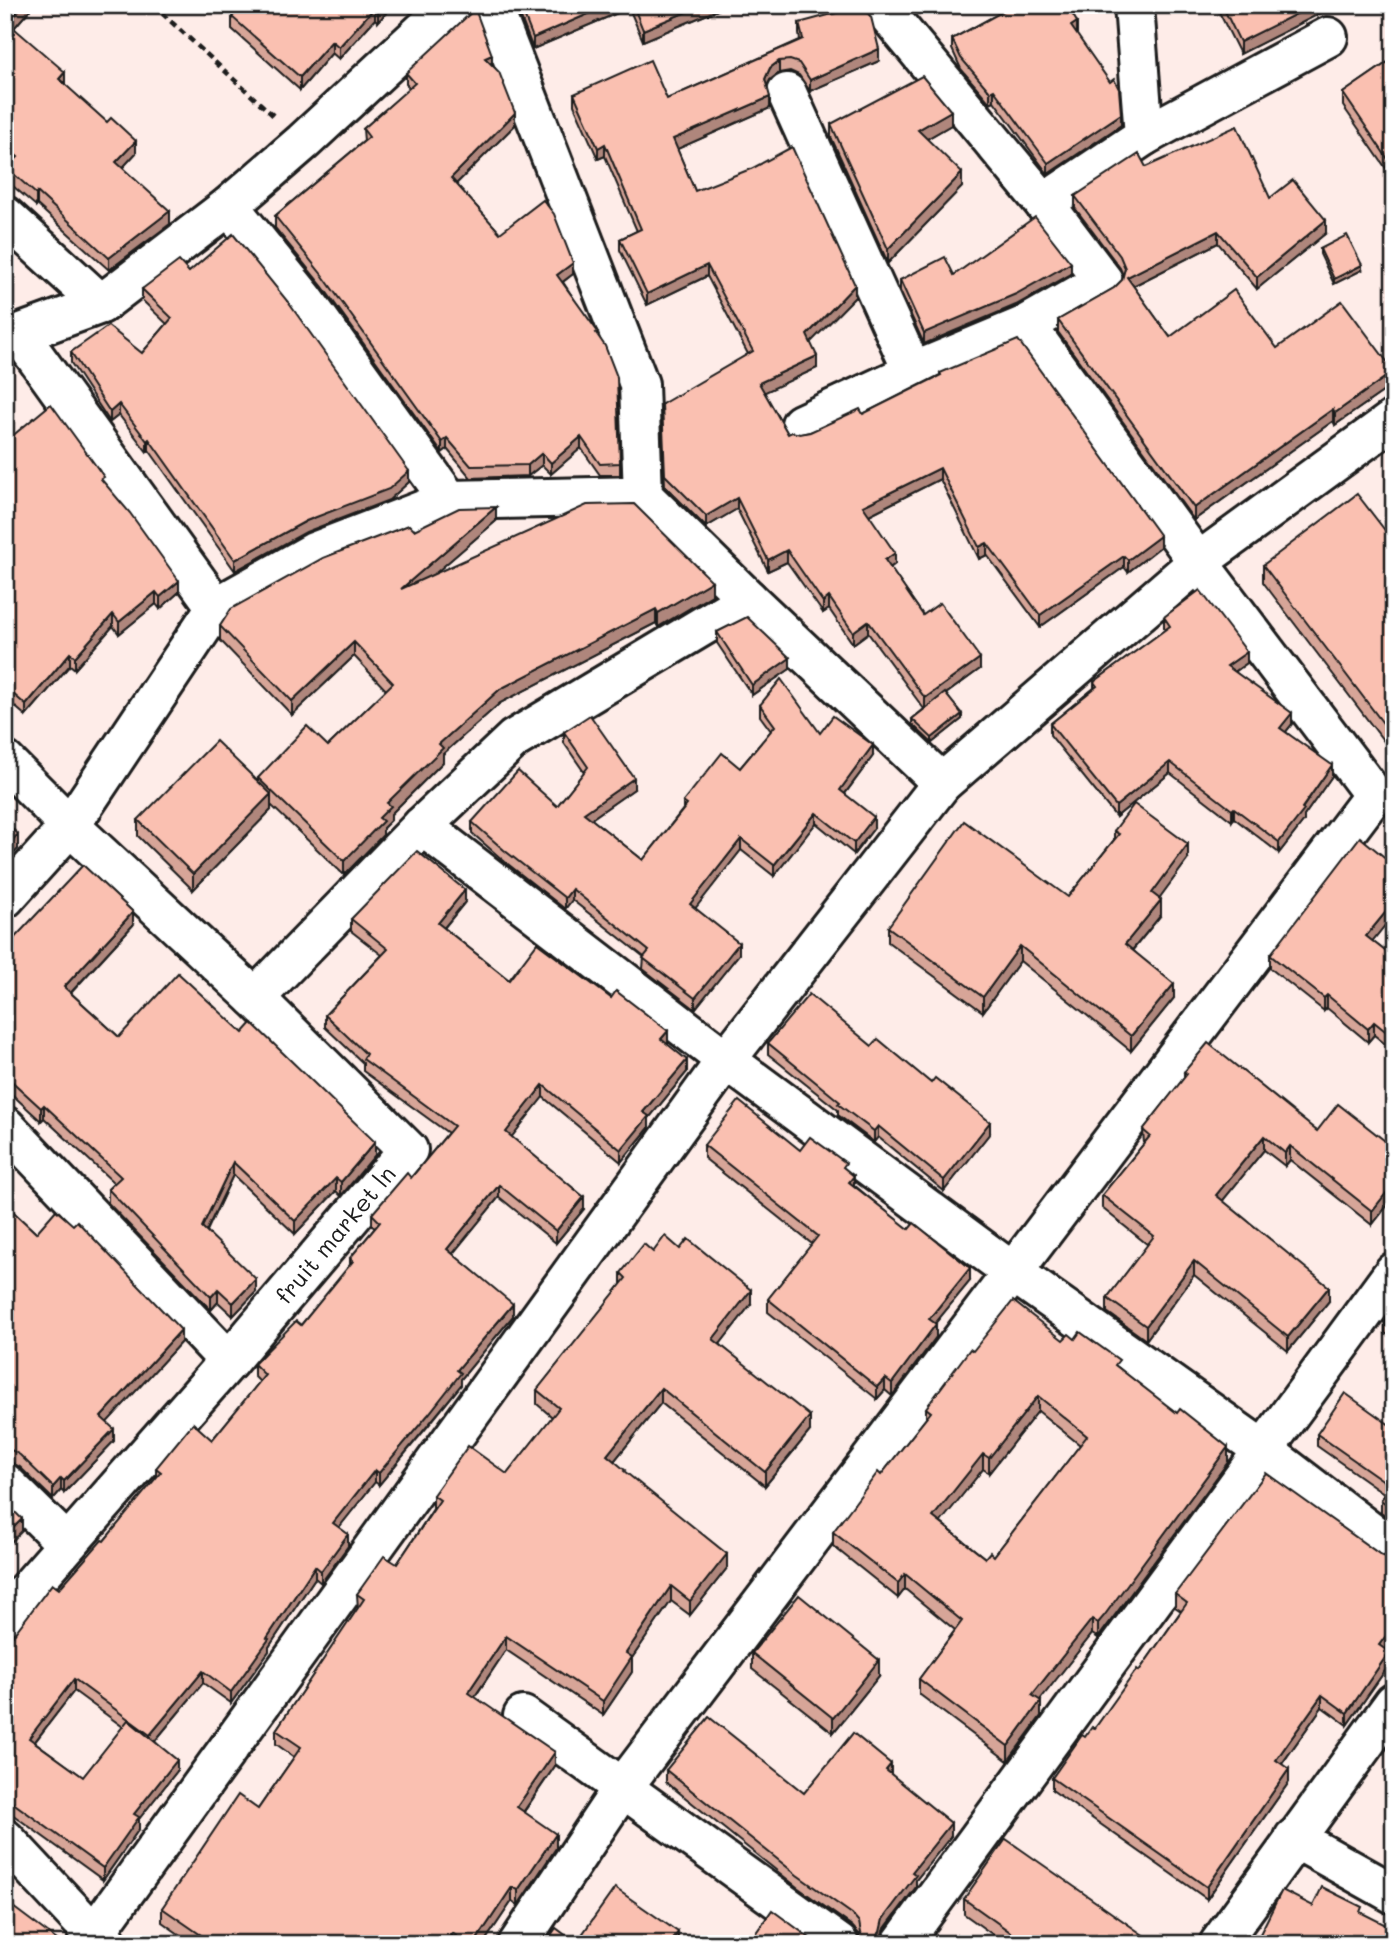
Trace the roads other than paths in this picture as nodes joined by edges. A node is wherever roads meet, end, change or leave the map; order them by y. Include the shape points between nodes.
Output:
1 (451, 5) edge
2 (492, 5) edge
3 (880, 5) edge
4 (1134, 5) edge
5 (1328, 37) dead end
6 (787, 93) dead end
7 (1144, 136) junction
8 (1044, 203) junction
9 (229, 206) junction
10 (5, 216) edge
11 (101, 304) junction
12 (1027, 325) junction
13 (12, 337) edge
14 (913, 372) junction
15 (1394, 419) edge
16 (801, 424) dead end
17 (643, 496) junction
18 (449, 500) junction
19 (1198, 562) junction
20 (748, 599) junction
21 (216, 607) junction
22 (5, 761) edge
23 (942, 783) junction
24 (70, 826) junction
25 (422, 826) junction
26 (5, 898) edge
27 (255, 998) junction
28 (726, 1060) junction
29 (5, 1126) edge
30 (1394, 1272) edge
31 (1014, 1273) junction
32 (229, 1361) junction
33 (1262, 1449) junction
34 (5, 1483) edge
35 (66, 1543) junction
36 (1394, 1550) edge
37 (5, 1615) edge
38 (1394, 1703) edge
39 (523, 1716) dead end
40 (623, 1787) junction
41 (1294, 1838) junction
42 (5, 1839) edge
43 (1394, 1894) edge
44 (96, 1941) edge
45 (518, 1944) edge
46 (839, 1944) edge
47 (901, 1944) edge
48 (1219, 1944) edge

1 - 9 street
2 - 17 street via 639,384
3 - 8 street
4 - 7 street
5 - 7 street
6 - 14 street
7 - 8 street
8 - 12 street via 1103,281
9 - 11 street
9 - 18 street via 305,300
10 - 11 street
11 - 13 street
12 - 14 street
12 - 19 street
13 - 21 street
14 - 16 street
15 - 19 street
17 - 18 street
17 - 20 street
18 - 21 street via 314,552
19 - 23 street
19 - 31 street via 1374,794
20 - 23 street
20 - 25 street via 514,739
21 - 24 street
22 - 24 street, fruit market ln
23 - 28 street
24 - 26 street
24 - 27 street, fruit market ln
25 - 27 street
25 - 28 street
27 - 32 street, fruit market ln via 408,1150
28 - 31 street
28 - 44 street
29 - 32 street
30 - 33 street
31 - 33 street
31 - 40 street
32 - 35 street, fruit market ln
33 - 36 street
33 - 47 street
34 - 35 street
35 - 37 street, fruit market ln
38 - 41 street
39 - 40 street
40 - 45 street
40 - 46 street
41 - 43 street
41 - 48 street
42 - 44 street

